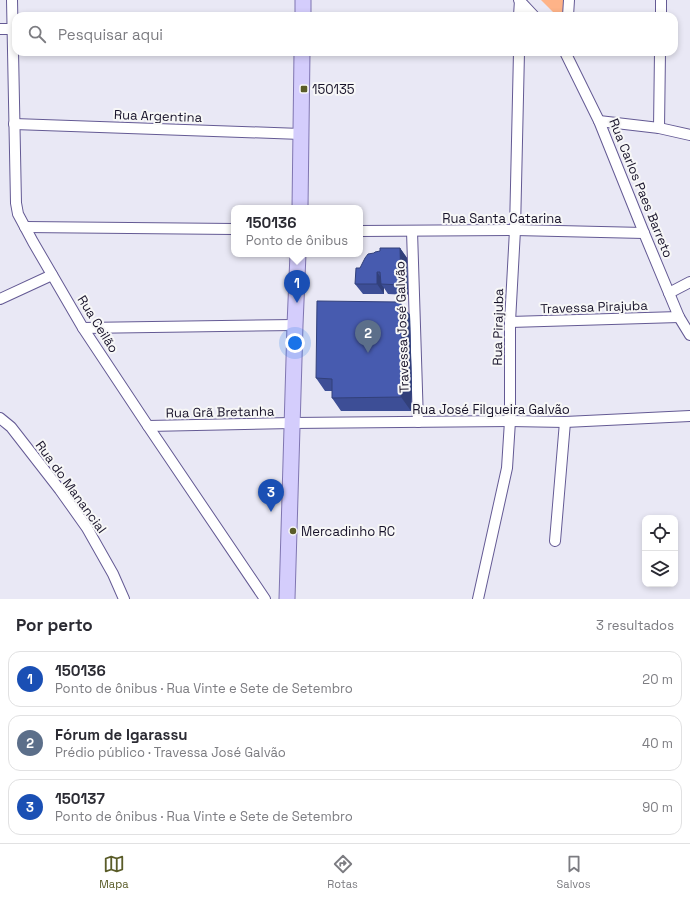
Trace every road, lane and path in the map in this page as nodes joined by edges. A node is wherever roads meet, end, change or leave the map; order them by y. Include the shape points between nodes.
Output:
1 (12, 0) edge
2 (303, 0) edge
3 (520, 0) edge
4 (569, 0) edge
5 (661, 0) edge
6 (13, 12) edge
7 (303, 12) edge
8 (519, 12) edge
9 (530, 12) edge
10 (568, 12) edge
11 (661, 12) edge
12 (0, 29) edge
13 (12, 29) edge
14 (14, 56) edge
15 (302, 56) edge
16 (518, 56) edge
17 (567, 56) edge
18 (660, 56) edge
19 (599, 121) junction
20 (14, 124) junction
21 (659, 128) junction
22 (301, 134) junction
23 (690, 135) edge
24 (300, 205) edge
25 (25, 227) junction
26 (231, 229) edge
27 (515, 230) junction
28 (363, 231) edge
29 (412, 231) junction
30 (644, 233) junction
31 (298, 257) edge
32 (52, 275) junction
33 (690, 282) edge
34 (669, 293) junction
35 (0, 299) edge
36 (679, 317) junction
37 (510, 322) junction
38 (295, 325) junction
39 (83, 328) junction
40 (690, 335) edge
41 (690, 416) edge
42 (0, 418) edge
43 (510, 421) junction
44 (418, 422) junction
45 (565, 422) junction
46 (292, 423) junction
47 (148, 426) junction
48 (555, 541) dead end
49 (124, 599) edge
50 (265, 599) edge
51 (287, 599) edge
52 (478, 599) edge

1 - 6 street, Rua Ceilão
2 - 7 main road
3 - 8 street
3 - 9 street
4 - 10 street
5 - 11 street
12 - 13 street
14 - 20 street, Rua Ceilão
15 - 22 main road
16 - 27 street, Rua Pirajuba
17 - 19 street, Rua Carlos Paes Barreto
18 - 21 street
19 - 21 street
19 - 30 street, Rua Carlos Paes Barreto
20 - 22 street, Rua Argentina
20 - 25 street, Rua Ceilão via 16,203
21 - 23 street
22 - 24 main road
25 - 26 street
25 - 32 street, Rua Ceilão
27 - 29 street, Rua Santa Catarina
27 - 30 street, Rua Santa Catarina
27 - 37 street, Rua Pirajuba
28 - 29 street, Rua Santa Catarina
29 - 44 street, Travessa José Galvão
30 - 34 street, Rua Carlos Paes Barreto
31 - 38 main road
32 - 35 street
32 - 39 street, Rua Ceilão
33 - 34 street
34 - 36 street, Rua Carlos Paes Barreto
36 - 37 street, Travessa Pirajuba
36 - 40 street, Rua Carlos Paes Barreto
37 - 43 street, Rua Pirajuba
38 - 39 street
38 - 46 main road
39 - 47 street, Rua Ceilão
41 - 45 street, Rua José Filgueira Galvão
42 - 49 street, Rua do Manancial via 11,427 87,528
43 - 44 street, Rua José Filgueira Galvão
43 - 45 street, Rua José Filgueira Galvão
43 - 52 street, Rua Pirajuba via 507,468
44 - 46 street, Rua José Filgueira Galvão
45 - 48 street
46 - 47 street, Rua Grã Bretanha
46 - 51 main road
47 - 50 street, Rua Ceilão

